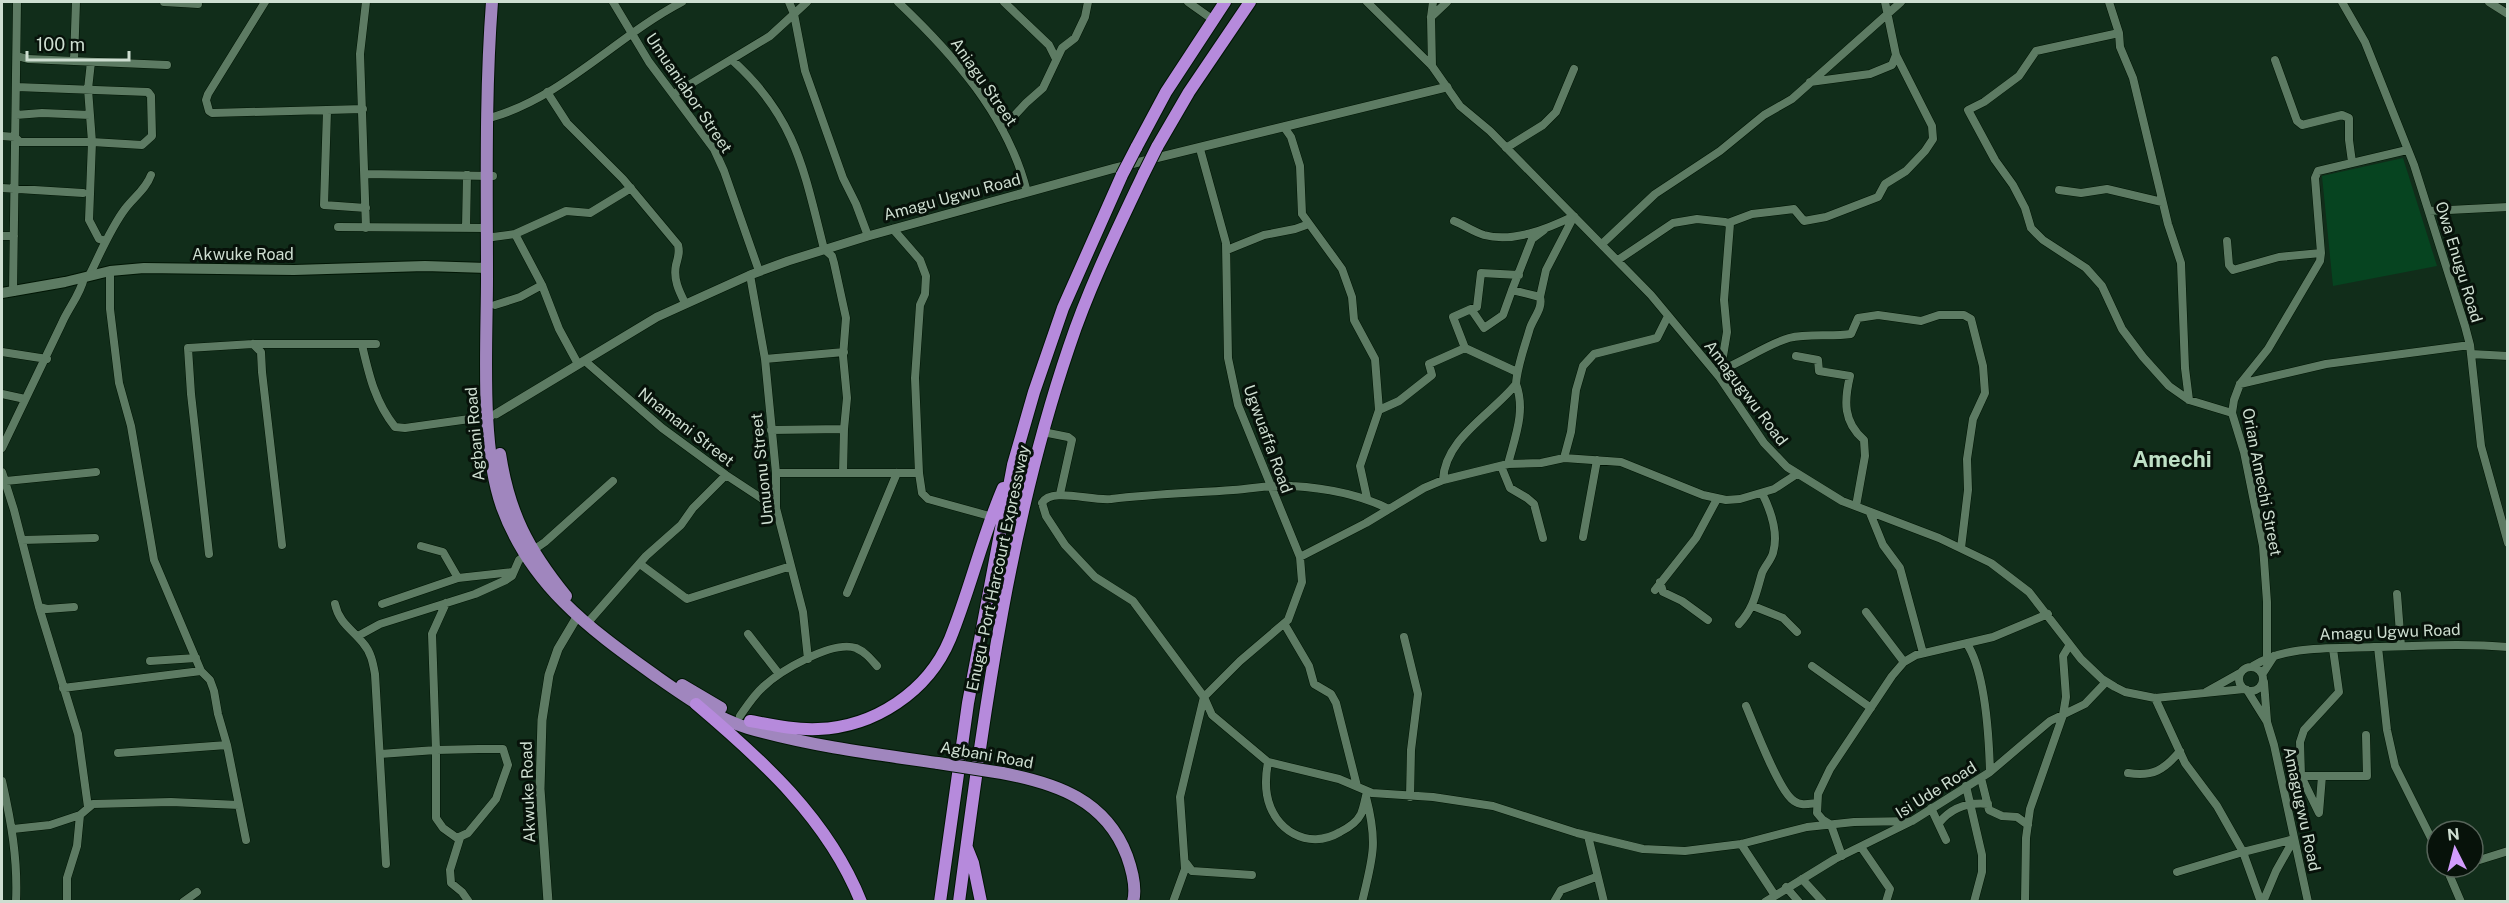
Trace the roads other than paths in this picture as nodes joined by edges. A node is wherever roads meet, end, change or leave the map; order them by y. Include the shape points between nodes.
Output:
1 (17, 2) edge
2 (76, 2) edge
3 (164, 2) edge
4 (265, 2) edge
5 (366, 2) edge
6 (492, 2) edge
7 (497, 2) edge
8 (614, 2) edge
9 (682, 2) edge
10 (789, 2) edge
11 (807, 2) edge
12 (898, 2) edge
13 (1005, 2) edge
14 (1088, 2) edge
15 (1188, 2) edge
16 (1224, 2) edge
17 (1250, 2) edge
18 (1367, 2) edge
19 (1433, 2) edge
20 (1447, 2) edge
21 (1885, 2) edge
22 (1902, 2) edge
23 (2109, 2) edge
24 (2342, 2) edge
25 (2489, 2) edge
26 (198, 4) dead end
27 (794, 14) junction
28 (1888, 14) junction
29 (2508, 14) edge
30 (1431, 17) junction
31 (1212, 19) junction
32 (632, 33) junction
33 (2119, 33) junction
34 (1049, 45) junction
35 (1064, 46) junction
36 (1896, 55) junction
37 (18, 59) junction
38 (1056, 59) junction
39 (732, 60) junction
40 (2275, 60) dead end
41 (74, 61) junction
42 (91, 62) junction
43 (167, 65) dead end
44 (1432, 66) junction
45 (1575, 69) dead end
46 (1809, 82) junction
47 (16, 87) junction
48 (1447, 87) junction
49 (88, 89) junction
50 (547, 92) junction
51 (674, 94) junction
52 (363, 109) junction
53 (327, 111) junction
54 (16, 115) junction
55 (90, 115) junction
56 (493, 117) junction
57 (1284, 127) junction
58 (1002, 129) junction
59 (2, 136) edge
60 (15, 137) junction
61 (92, 142) junction
62 (1506, 148) junction
63 (1200, 149) junction
64 (2407, 150) junction
65 (2352, 162) junction
66 (365, 174) junction
67 (152, 175) dead end
68 (467, 175) junction
69 (490, 175) junction
70 (2, 188) edge
71 (14, 188) junction
72 (631, 188) junction
73 (2059, 190) dead end
74 (1027, 192) junction
75 (83, 193) dead end
76 (2162, 202) junction
77 (2508, 207) edge
78 (366, 208) junction
79 (2429, 211) junction
80 (1574, 216) junction
81 (1454, 221) dead end
82 (1728, 223) junction
83 (1309, 224) junction
84 (338, 227) dead end
85 (366, 228) junction
86 (466, 228) junction
87 (1547, 228) junction
88 (892, 229) junction
89 (490, 232) junction
90 (515, 234) junction
91 (2, 236) edge
92 (14, 236) junction
93 (868, 236) junction
94 (106, 241) junction
95 (2226, 241) dead end
96 (1602, 243) junction
97 (824, 249) junction
98 (1227, 250) junction
99 (2321, 254) junction
100 (1618, 260) junction
101 (491, 268) junction
102 (110, 271) junction
103 (754, 273) junction
104 (1519, 275) junction
105 (87, 277) junction
106 (542, 285) junction
107 (1512, 290) junction
108 (7, 292) edge
109 (1540, 297) junction
110 (685, 303) junction
111 (495, 305) junction
112 (1471, 309) junction
113 (1668, 316) junction
114 (253, 344) junction
115 (376, 344) dead end
116 (362, 345) junction
117 (2470, 345) junction
118 (1465, 348) junction
119 (2, 352) edge
120 (844, 352) junction
121 (2471, 354) junction
122 (1796, 356) dead end
123 (2508, 356) edge
124 (47, 359) junction
125 (765, 359) junction
126 (582, 362) junction
127 (1517, 372) junction
128 (1720, 374) junction
129 (1516, 384) junction
130 (2240, 384) junction
131 (2, 394) edge
132 (25, 399) junction
133 (2189, 400) junction
134 (1378, 410) junction
135 (2232, 413) junction
136 (492, 415) junction
137 (844, 429) junction
138 (771, 430) junction
139 (1043, 432) junction
140 (2, 448) edge
141 (1564, 458) junction
142 (1597, 460) junction
143 (1013, 465) junction
144 (1505, 465) junction
145 (2, 472) edge
146 (96, 472) dead end
147 (776, 473) junction
148 (843, 473) junction
149 (897, 473) junction
150 (919, 474) junction
151 (1797, 474) junction
152 (726, 476) junction
153 (6, 480) junction
154 (1443, 480) junction
155 (613, 482) dead end
156 (1270, 487) junction
157 (1060, 494) junction
158 (1762, 494) junction
159 (1367, 498) junction
160 (1717, 499) junction
161 (1025, 501) junction
162 (1042, 503) junction
163 (1856, 506) junction
164 (776, 508) junction
165 (1389, 509) junction
166 (1870, 513) junction
167 (993, 517) junction
168 (1583, 537) dead end
169 (95, 538) dead end
170 (1543, 538) dead end
171 (21, 540) junction
172 (2508, 543) edge
173 (282, 544) dead end
174 (421, 546) dead end
175 (1961, 548) junction
176 (529, 553) junction
177 (209, 554) dead end
178 (1300, 557) junction
179 (640, 564) junction
180 (791, 566) junction
181 (513, 572) junction
182 (458, 579) junction
183 (1660, 582) junction
184 (1655, 590) dead end
185 (848, 592) dead end
186 (2397, 594) dead end
187 (446, 603) junction
188 (335, 604) dead end
189 (382, 604) dead end
190 (1753, 606) junction
191 (39, 607) junction
192 (74, 607) dead end
193 (1866, 612) dead end
194 (2048, 614) junction
195 (583, 616) junction
196 (1708, 620) dead end
197 (1739, 624) dead end
198 (1285, 625) junction
199 (1797, 632) dead end
200 (748, 634) dead end
201 (358, 636) junction
202 (1404, 637) dead end
203 (1967, 644) junction
204 (2069, 646) junction
205 (2401, 646) junction
206 (2378, 647) junction
207 (2508, 647) edge
208 (2333, 649) junction
209 (1923, 653) junction
210 (2271, 657) junction
211 (196, 658) junction
212 (808, 659) junction
213 (150, 661) dead end
214 (1904, 662) junction
215 (877, 666) dead end
216 (1812, 666) dead end
217 (2253, 666) junction
218 (201, 671) junction
219 (2240, 673) junction
220 (780, 674) junction
221 (2263, 677) junction
222 (2106, 682) junction
223 (63, 688) junction
224 (2246, 689) junction
225 (2206, 692) junction
226 (1204, 697) junction
227 (2155, 698) junction
228 (696, 704) junction
229 (1746, 706) dead end
230 (1871, 708) junction
231 (2064, 715) junction
232 (745, 719) junction
233 (2267, 722) junction
234 (764, 732) junction
235 (2366, 735) dead end
236 (227, 744) junction
237 (436, 750) junction
238 (2180, 751) junction
239 (118, 753) dead end
240 (380, 754) junction
241 (1268, 762) junction
242 (1990, 772) junction
243 (2128, 773) dead end
244 (2301, 776) junction
245 (2322, 776) junction
246 (1981, 778) junction
247 (2, 781) edge
248 (1357, 786) junction
249 (1966, 786) junction
250 (1366, 794) junction
251 (1410, 796) junction
252 (1816, 803) junction
253 (1970, 803) junction
254 (1988, 804) junction
255 (239, 805) junction
256 (88, 807) junction
257 (1931, 808) junction
258 (1817, 813) junction
259 (80, 815) junction
260 (1912, 821) junction
261 (1939, 823) junction
262 (1831, 825) junction
263 (2028, 825) junction
264 (2425, 826) edge
265 (1807, 827) junction
266 (13, 829) junction
267 (1588, 836) junction
268 (460, 838) junction
269 (246, 840) dead end
270 (1946, 840) dead end
271 (2294, 840) junction
272 (1741, 844) junction
273 (966, 847) junction
274 (1861, 847) junction
275 (2508, 851) edge
276 (2243, 852) junction
277 (1842, 856) junction
278 (2485, 858) edge
279 (1186, 863) junction
280 (386, 864) dead end
281 (2177, 872) dead end
282 (1252, 875) dead end
283 (1596, 877) junction
284 (1802, 879) junction
285 (2452, 879) edge
286 (1786, 887) junction
287 (197, 892) dead end
288 (1774, 894) junction
289 (16, 902) edge
290 (67, 902) edge
291 (183, 902) edge
292 (469, 902) edge
293 (548, 902) edge
294 (861, 902) edge
295 (940, 902) edge
296 (959, 902) edge
297 (981, 902) edge
298 (1133, 902) edge
299 (1173, 902) edge
300 (1362, 902) edge
301 (1554, 902) edge
302 (1604, 902) edge
303 (1765, 902) edge
304 (1799, 902) edge
305 (1823, 902) edge
306 (1886, 902) edge
307 (1974, 902) edge
308 (2025, 902) edge
309 (2262, 902) edge
310 (2308, 902) edge
311 (2462, 902) edge

1 - 37 street
2 - 41 street
3 - 26 street
4 - 53 street via 208,94 209,111
5 - 52 street via 360,54
6 - 69 main road, Agbani Road
7 - 56 main road, Agbani Road
8 - 32 street, Umuaniabor Street
9 - 32 street via 647,20
10 - 27 street
11 - 27 street
12 - 58 street, Aniagu Street via 950,53
13 - 34 street
14 - 35 street via 1075,38
15 - 31 street
16 - 31 highway, Enugu - Port Harcourt Expressway
17 - 139 highway, Enugu - Port Harcourt Expressway, bridge via 1189,92 1144,173 1092,287
18 - 44 street, Amagugwu Road
19 - 30 street
20 - 30 street
21 - 28 street
22 - 28 street
23 - 33 street
24 - 64 street, Owa Enugu Road via 2365,42
25 - 29 street
27 - 39 street via 770,36
27 - 93 street via 805,71
28 - 36 street
28 - 46 street
30 - 44 street
31 - 143 highway, Enugu - Port Harcourt Expressway, bridge via 1136,148 1062,308
32 - 50 street
32 - 51 street, Umuaniabor Street
33 - 76 street
33 - 133 street via 2036,51 2019,76 1968,110 2013,185 2031,228 2086,268 2102,286 2131,343 2169,386
34 - 35 street
34 - 38 street
35 - 38 street
36 - 46 street via 1892,65 1876,73
36 - 82 street via 1932,126 1933,139 1906,171 1885,184 1878,197 1826,217 1804,221 1794,209 1752,214
37 - 41 street
37 - 47 street
38 - 58 street via 1043,88
39 - 51 street
39 - 97 street via 770,100 791,137
40 - 65 street via 2297,121 2302,125 2342,115 2349,118
41 - 42 street
42 - 43 street
42 - 49 street
44 - 48 street, Amagugwu Road
45 - 62 street via 1556,112
46 - 96 street via 1787,103 1764,115 1720,151 1655,194
47 - 49 street
47 - 54 street
48 - 57 street, Amagu Ugwu Road
48 - 62 street, Amagugwu Road via 1460,106
49 - 55 street
49 - 61 street via 148,92 151,96 152,136 142,145
50 - 56 street
50 - 72 street via 567,123
51 - 103 street, Umuaniabor Street via 719,159
52 - 53 street
52 - 66 street
53 - 78 street via 324,205
54 - 55 street
54 - 60 street
55 - 61 street
56 - 69 main road, Agbani Road
57 - 63 street, Amagu Ugwu Road
57 - 83 street via 1299,166 1302,214
58 - 74 street, Aniagu Street via 1016,154
59 - 60 street
60 - 61 street via 20,142
60 - 71 street
61 - 94 street via 89,220 99,239
62 - 80 street, Amagugwu Road
63 - 74 street, Amagu Ugwu Road
63 - 98 street, Ugwuaffa Road
64 - 65 street, Orian Amechi Street
64 - 79 street, Owa Enugu Road
65 - 99 street, Orian Amechi Street via 2321,168 2316,174
66 - 68 street
66 - 78 street
67 - 94 street
68 - 69 street
68 - 86 street
69 - 89 main road, Agbani Road
70 - 71 street
71 - 75 street
71 - 92 street
72 - 90 street via 590,213 566,211
72 - 110 street via 678,245 676,282
73 - 76 street via 2081,193 2107,189
74 - 88 street, Amagu Ugwu Road
76 - 133 street via 2181,263
77 - 79 street
78 - 85 street
79 - 117 street, Owa Enugu Road
80 - 87 street
80 - 96 street, Amagugwu Road
80 - 109 street via 1546,270
81 - 87 street via 1499,237
82 - 100 street via 1697,219 1673,223
82 - 128 street via 1727,332
83 - 98 street
83 - 134 street via 1346,278 1354,321 1375,359
84 - 85 street
85 - 86 street
86 - 89 street
87 - 104 street via 1532,240
88 - 93 street, Amagu Ugwu Road
88 - 150 street via 920,260 926,276 915,378
89 - 90 street
89 - 101 main road, Agbani Road
90 - 106 street
91 - 92 street
92 - 108 street
93 - 97 street, Amagu Ugwu Road
94 - 105 street
95 - 99 street via 2233,270 2279,257
96 - 100 street, Amagugwu Road
97 - 103 street, Amagu Ugwu Road
97 - 120 street via 832,256 843,299
98 - 156 street, Ugwuaffa Road via 1230,368 1238,405
99 - 130 street, Orian Amechi Street via 2317,269 2268,349
100 - 113 street, Amagugwu Road
101 - 102 main road, Akwuke Road
101 - 111 main road, Agbani Road
101 - 136 main road, Agbani Road
102 - 105 main road, Akwuke Road
102 - 211 street via 110,309 119,382 131,426 154,560
103 - 110 street, Amagu Ugwu Road
103 - 125 street, Umuonu Street
104 - 107 street
104 - 112 street via 1481,273 1477,307
105 - 108 main road, Akwuke Road
105 - 124 street
106 - 111 street
106 - 126 street via 559,329
107 - 109 street
107 - 112 street via 1503,315 1484,328
109 - 127 street via 1542,304 1531,325
110 - 126 street, Amagu Ugwu Road
111 - 136 main road, Agbani Road
112 - 118 street via 1453,317
113 - 128 street, Amagugwu Road
113 - 141 street via 1657,338 1594,354 1583,366
114 - 116 street
114 - 173 street via 261,352
114 - 177 street via 188,348
115 - 116 street
116 - 136 street via 374,392 395,427
117 - 121 street, Owa Enugu Road
117 - 130 street via 2326,364
118 - 127 street
118 - 134 street via 1429,364 1432,375 1400,401
119 - 124 street
120 - 125 street
120 - 137 street
121 - 123 street
121 - 172 street, Owa Enugu Road via 2481,446
122 - 163 street via 1818,360 1819,370 1850,376 1844,400 1853,430 1864,440 1865,456
124 - 132 street
125 - 138 street, Umuonu Street
126 - 136 street, Amagu Ugwu Road
126 - 152 street, Nnamani Street
127 - 129 street
128 - 151 street, Amagugwu Road via 1764,443
128 - 175 street via 1792,337 1851,334 1858,318 1878,315 1921,321 1939,315 1964,315 1971,319 1983,366 1985,393 1973,419 1968,449
129 - 144 street via 1521,414
129 - 154 street via 1466,433 1448,458
130 - 135 street, Orian Amechi Street
131 - 132 street
132 - 140 street
133 - 135 street
134 - 159 street via 1360,466
135 - 210 street, Orian Amechi Street via 2263,546
136 - 176 main road, Agbani Road via 498,492 515,538
137 - 138 street
137 - 148 street
138 - 147 street, Umuonu Street
139 - 157 street via 1072,440
139 - 161 highway, Enugu - Port Harcourt Expressway
141 - 142 street
141 - 144 street
142 - 160 street via 1631,465
142 - 168 street
143 - 167 highway
143 - 295 highway, Enugu - Port Harcourt Expressway via 968,703
144 - 154 street
144 - 170 street via 1510,488 1534,504
145 - 153 street
146 - 153 street
147 - 148 street
147 - 164 street, Umuonu Street
148 - 149 street
149 - 150 street
149 - 185 street
150 - 167 street via 922,493 928,499
151 - 158 street
151 - 163 street, Amagugwu Road
152 - 164 street, Nnamani Street
152 - 179 street
153 - 171 street
154 - 165 street
155 - 176 street
156 - 157 street via 1101,500
156 - 159 street via 1294,486
156 - 178 street, Ugwuaffa Road
157 - 162 street via 1046,497
158 - 160 street
158 - 190 street via 1771,512 1775,541
159 - 165 street
160 - 183 street via 1696,538
161 - 162 street
161 - 273 highway, Enugu - Port Harcourt Expressway via 988,700
162 - 226 street via 1065,545 1095,577 1133,601
163 - 166 street, Amagugwu Road
164 - 180 street, Umuonu Street
165 - 178 street
166 - 175 street, Amagugwu Road
166 - 209 street via 1883,544 1900,568
167 - 232 highway via 950,641 927,678 909,695 876,716 828,729
169 - 171 street
171 - 191 street
174 - 182 street via 443,552
175 - 194 street, Amagugwu Road via 2018,582
176 - 181 street
176 - 195 main road, Agbani Road via 552,591
178 - 198 street, Ugwuaffa Road via 1301,589
179 - 180 street via 687,599
179 - 195 street
180 - 212 street, Umuonu Street via 803,612
181 - 182 street
181 - 187 street via 501,583
182 - 189 street
183 - 184 street
183 - 196 street via 1663,592
186 - 205 street
187 - 201 street via 381,624
187 - 237 street via 432,634
188 - 201 street via 340,620
190 - 197 street
190 - 199 street via 1783,618
191 - 192 street
191 - 223 street
193 - 214 street
194 - 203 street via 2017,629
194 - 204 street, Amagugwu Road
195 - 228 main road, Agbani Road
195 - 232 main road, Agbani Road via 694,693
195 - 293 street, Akwuke Road via 558,650 549,675 542,720 540,780
198 - 226 street, Ugwuaffa Road
198 - 248 street via 1309,666 1314,684 1331,694 1336,703
200 - 220 street
201 - 240 street via 372,659 375,674
202 - 251 street via 1418,694
203 - 209 street
203 - 242 street via 1982,690
204 - 222 street, Amagugwu Road
204 - 231 street via 2063,656
205 - 206 street, Amagu Ugwu Road
205 - 207 street, Amagu Ugwu Road
206 - 208 street, Amagu Ugwu Road
206 - 264 street via 2395,766
208 - 210 street, Amagu Ugwu Road
208 - 244 street via 2339,692 2304,730 2300,742
209 - 214 street
210 - 217 street
210 - 221 street
211 - 213 street
211 - 218 street
212 - 215 street via 846,647 867,654
212 - 220 street
214 - 230 street
216 - 230 street
217 - 219 street
217 - 221 street
218 - 223 street
218 - 236 street via 214,691
219 - 224 street via 2239,682
219 - 225 street
220 - 232 street via 755,695
221 - 224 street via 2258,690
221 - 233 street
222 - 227 street, Amagugwu Road via 2125,692
222 - 231 street, Isi Ude Road via 2085,704
223 - 256 street via 82,753
224 - 225 street, Amagugwu Road
224 - 233 street
225 - 227 street, Amagugwu Road
226 - 241 street via 1212,715
226 - 279 street via 1180,797
227 - 238 street
228 - 234 main road, Agbani Road
228 - 294 highway via 758,758 799,801 843,862
229 - 252 street via 1780,784 1792,800 1803,805
230 - 252 street via 1830,769
231 - 242 street, Isi Ude Road via 2050,721
231 - 263 street via 2033,798
232 - 234 main road, Agbani Road
233 - 271 street, Amagugwu Road
234 - 298 main road, Agbani Road, bridge via 855,751 1002,773 1065,789 1097,809 1108,821 1124,848 1134,880
235 - 245 street via 2367,776
236 - 239 street
236 - 255 street
237 - 240 street
237 - 268 street via 436,818 446,831
237 - 268 street via 501,748 505,753 508,765 496,799
238 - 243 street via 2165,769 2139,775
238 - 276 street
240 - 280 street
241 - 248 street
241 - 250 street via 1270,806 1286,828 1302,839 1323,839 1348,827 1360,817
242 - 246 street, Isi Ude Road
244 - 245 street
244 - 245 street via 2319,813
246 - 249 street, Isi Ude Road
246 - 254 street
247 - 266 street
248 - 250 street
249 - 253 street
249 - 257 street, Isi Ude Road
250 - 251 street
250 - 300 street via 1374,852
251 - 267 street via 1493,806
252 - 258 street
253 - 254 street
253 - 261 street via 1946,814
253 - 307 street via 1982,855
254 - 263 street via 1989,810 2017,817
255 - 256 street via 171,802 102,803
255 - 269 street
256 - 259 street
257 - 260 street, Isi Ude Road
257 - 261 street
258 - 262 street
258 - 265 street
259 - 266 street via 50,825
259 - 290 street via 77,846 67,878
260 - 262 street
260 - 274 street, Isi Ude Road
261 - 270 street
262 - 265 street
262 - 277 street
263 - 308 street
265 - 272 street
266 - 289 street
267 - 272 street via 1665,852
267 - 283 street
268 - 292 street via 450,870 451,883
271 - 276 street
271 - 309 street
271 - 310 street, Amagugwu Road
272 - 288 street
273 - 296 highway, Enugu - Port Harcourt Expressway
273 - 297 highway
274 - 277 street, Isi Ude Road
274 - 306 street via 1890,889
275 - 278 street
276 - 281 street
276 - 309 street
277 - 284 street, Isi Ude Road
279 - 282 street via 1192,871
279 - 299 street
283 - 301 street via 1561,890
283 - 302 street
284 - 286 street, Isi Ude Road
284 - 305 street
285 - 311 street
286 - 288 street, Isi Ude Road
286 - 304 street
287 - 291 street
288 - 303 street, Isi Ude Road

